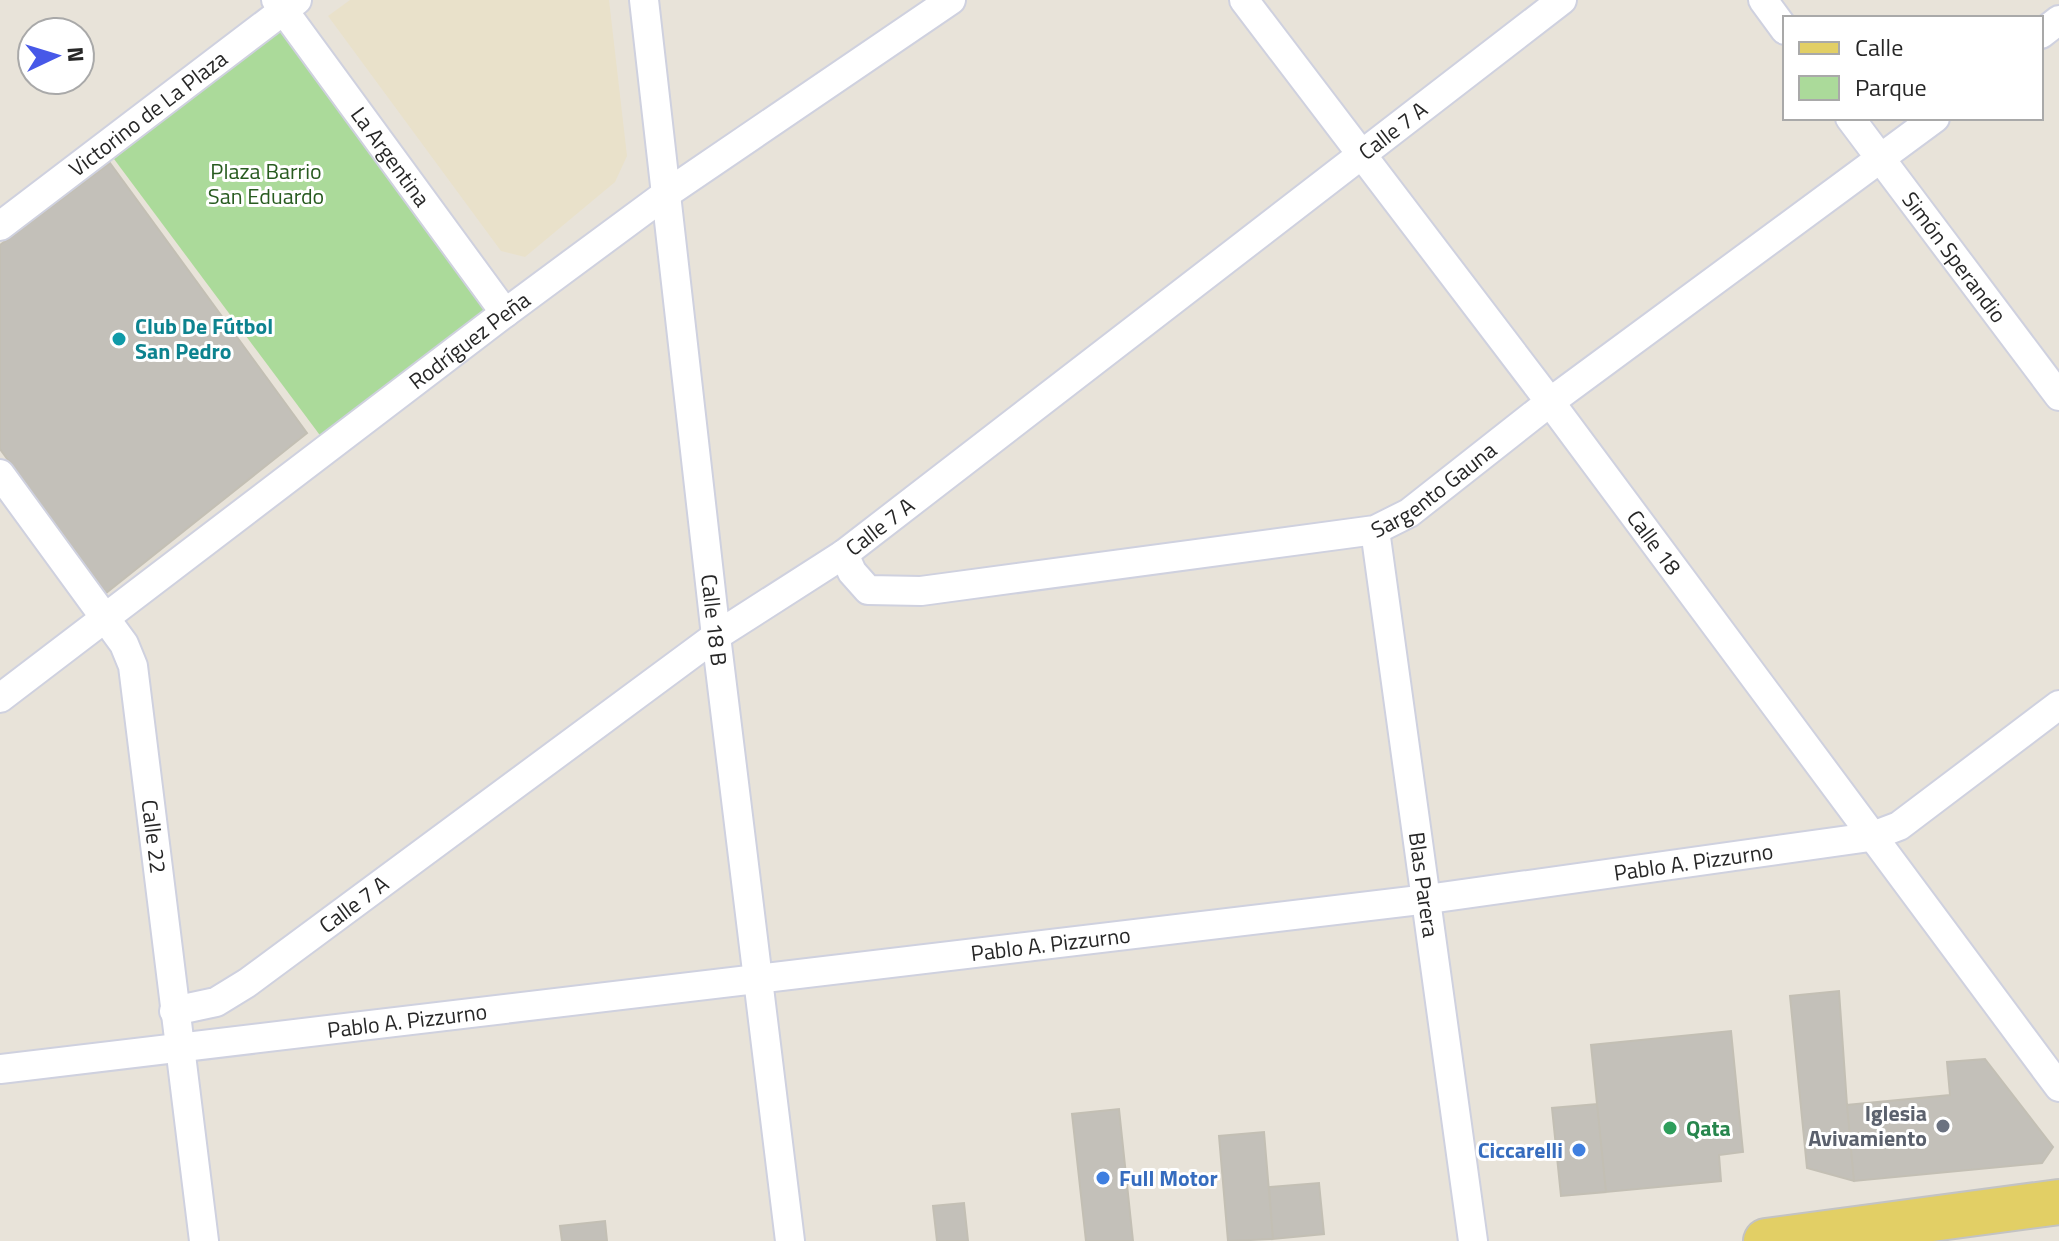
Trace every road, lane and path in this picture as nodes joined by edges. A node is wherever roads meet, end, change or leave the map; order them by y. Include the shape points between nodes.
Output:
1 (644, 0) edge
2 (951, 0) edge
3 (1244, 0) edge
4 (1562, 0) edge
5 (1763, 0) edge
6 (286, 3) edge
7 (2059, 20) edge
8 (1783, 27) edge
9 (2043, 32) edge
10 (1851, 120) edge
11 (1932, 120) edge
12 (1359, 153) junction
13 (1881, 160) junction
14 (666, 194) junction
15 (0, 226) edge
16 (505, 313) junction
17 (2059, 396) edge
18 (1550, 402) junction
19 (0, 474) edge
20 (1375, 530) junction
21 (844, 554) junction
22 (105, 617) junction
23 (716, 636) junction
24 (0, 698) edge
25 (2059, 705) edge
26 (1870, 837) junction
27 (1428, 899) junction
28 (759, 977) junction
29 (174, 1011) junction
30 (180, 1049) junction
31 (0, 1069) edge
32 (2059, 1087) edge
33 (2059, 1202) edge
34 (204, 1241) edge
35 (790, 1241) edge
36 (1473, 1241) edge
37 (1766, 1241) edge

1 - 14 street, Calle 18 B
2 - 14 street, Rodríguez Peña
3 - 12 street, Calle 18
4 - 12 street, Calle 7 A
5 - 8 street
6 - 15 street, Victorino de La Plaza
6 - 16 street, La Argentina
7 - 9 street
10 - 13 street, Simón Sperandio
11 - 13 street, Sargento Gauna
12 - 18 street, Calle 18
12 - 21 street, Calle 7 A
13 - 17 street, Simón Sperandio
13 - 18 street, Sargento Gauna
14 - 16 street, Rodríguez Peña
14 - 23 street, Calle 18 B
16 - 22 street, Rodríguez Peña
18 - 20 street, Sargento Gauna via 1409,513
18 - 26 street, Calle 18
19 - 22 street, Calle 22
20 - 21 street, Sargento Gauna via 921,591 868,590
20 - 27 street, Blas Parera
21 - 23 street, Calle 7 A
22 - 24 street, Rodríguez Peña
22 - 29 street, Calle 22 via 133,666
23 - 28 street, Calle 18 B
23 - 29 street, Calle 7 A via 247,983 216,1002
25 - 26 street, Pablo A. Pizzurno via 1899,826
26 - 27 street, Pablo A. Pizzurno
26 - 32 street, Calle 18
27 - 28 street, Pablo A. Pizzurno
27 - 36 street, Blas Parera
28 - 30 street, Pablo A. Pizzurno
28 - 35 street, Calle 18 B
29 - 30 street, Calle 22
30 - 31 street, Pablo A. Pizzurno
30 - 34 street, Calle 22
33 - 37 main road

